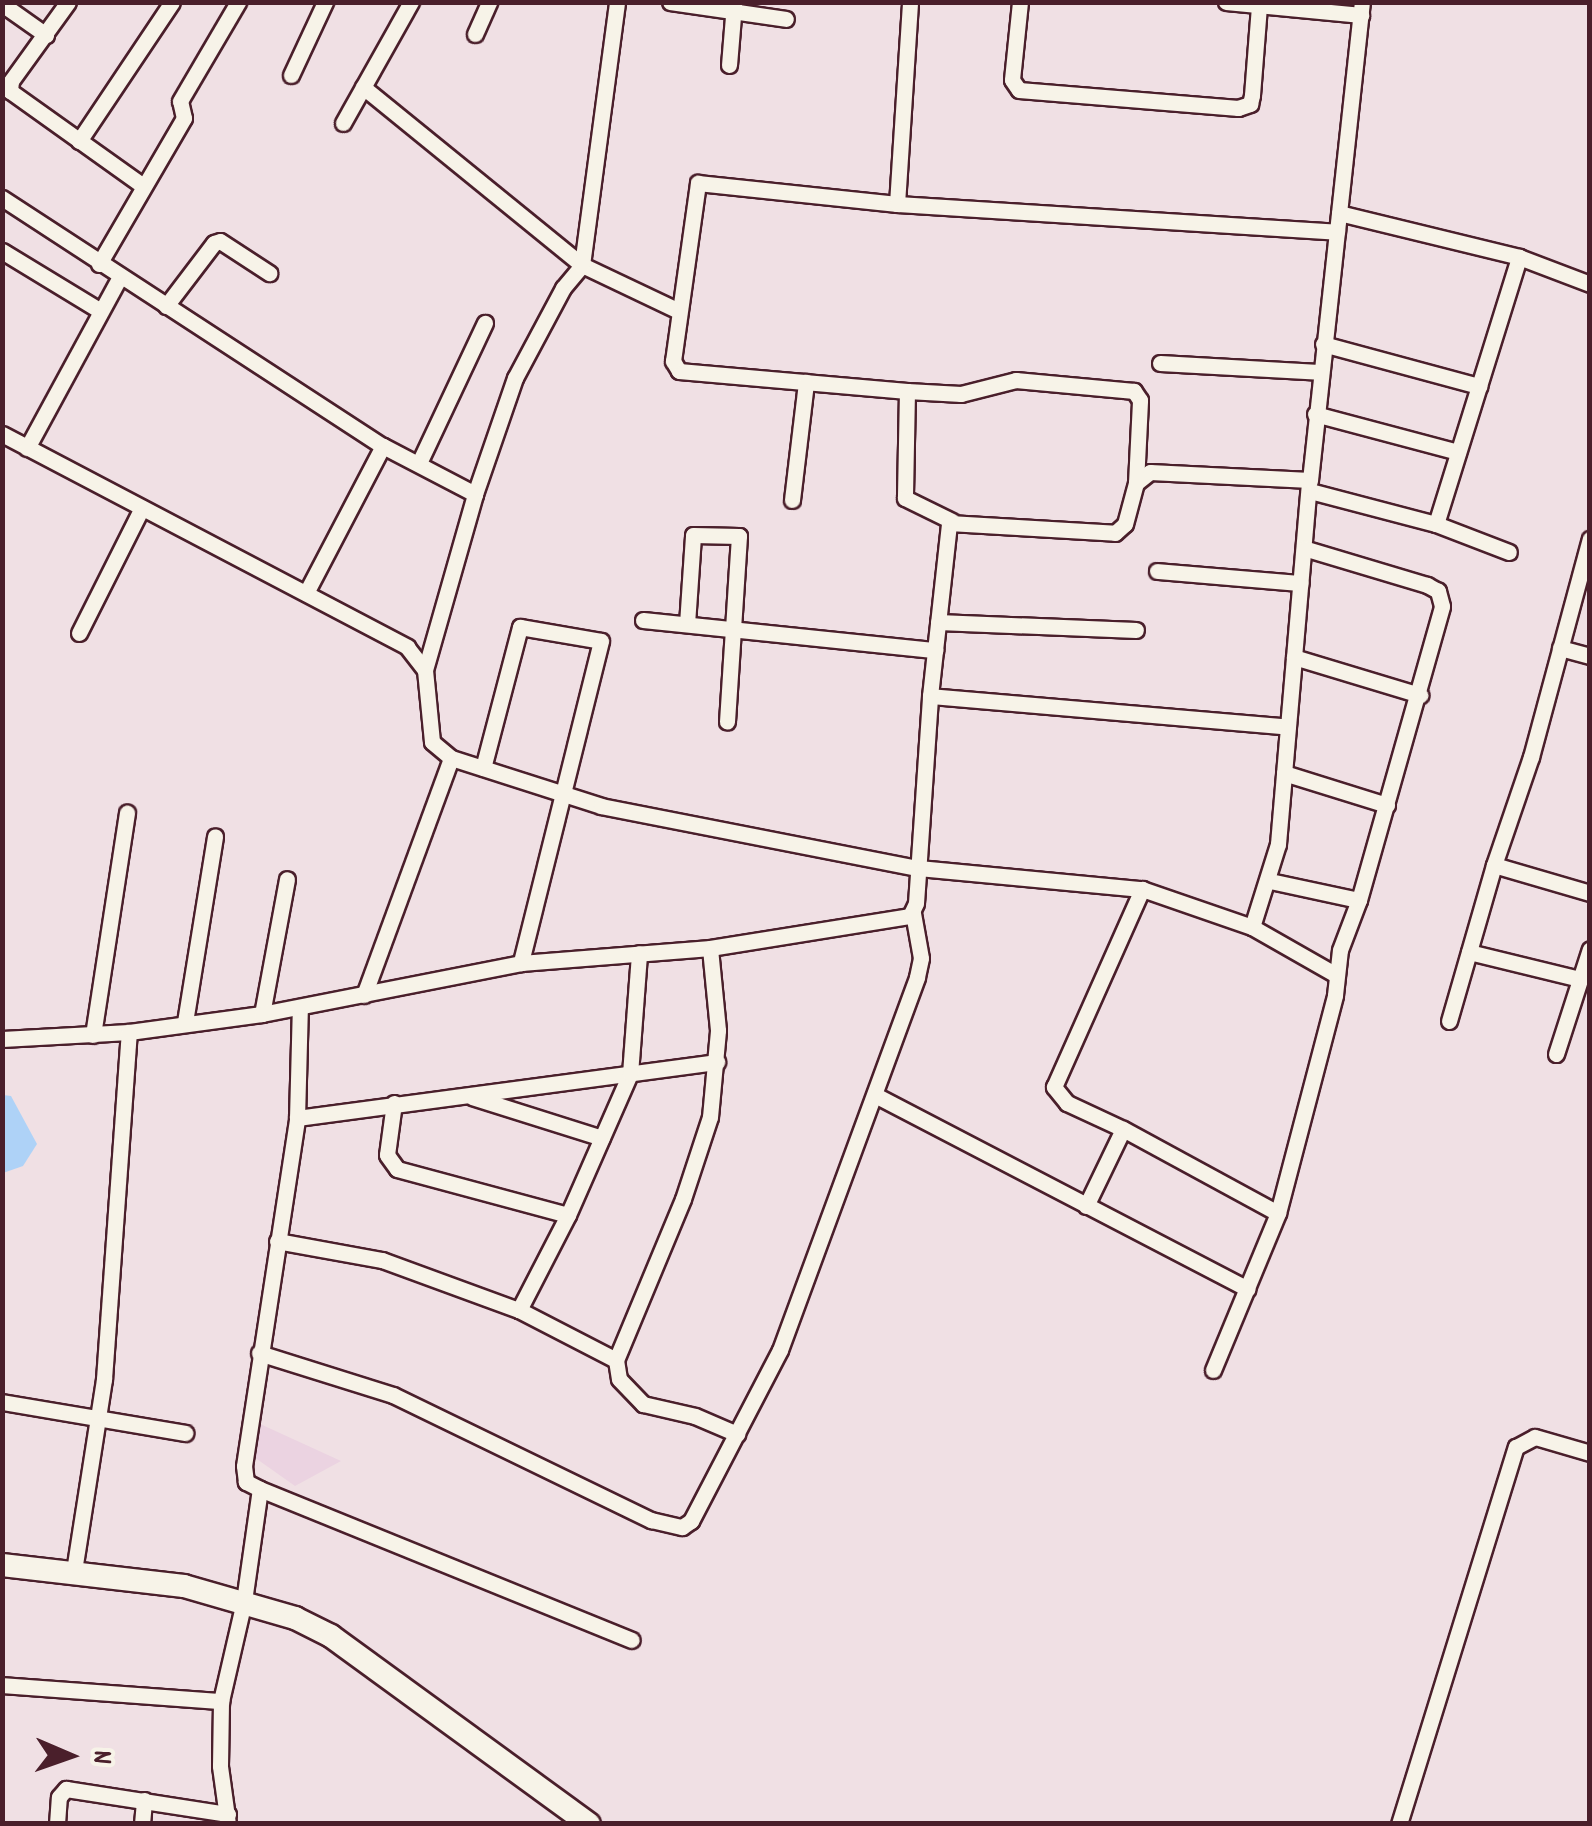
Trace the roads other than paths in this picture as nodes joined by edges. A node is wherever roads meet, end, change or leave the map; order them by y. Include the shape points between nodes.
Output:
1 (68, 2) edge
2 (172, 2) edge
3 (238, 2) edge
4 (324, 2) edge
5 (411, 2) edge
6 (489, 2) edge
7 (617, 2) edge
8 (670, 2) edge
9 (910, 2) edge
10 (1020, 2) edge
11 (1226, 2) edge
12 (2, 4) edge
13 (1260, 6) junction
14 (733, 7) edge
15 (1362, 8) edge
16 (786, 19) dead end
17 (475, 34) dead end
18 (46, 35) junction
19 (729, 65) dead end
20 (291, 75) dead end
21 (362, 87) junction
22 (343, 123) dead end
23 (78, 140) junction
24 (142, 186) junction
25 (2, 198) edge
26 (897, 204) junction
27 (1339, 213) junction
28 (1337, 232) junction
29 (2, 251) edge
30 (1520, 257) junction
31 (99, 264) junction
32 (582, 265) junction
33 (269, 272) dead end
34 (120, 277) junction
35 (1590, 284) edge
36 (166, 306) junction
37 (100, 310) junction
38 (679, 311) junction
39 (485, 323) dead end
40 (1323, 344) junction
41 (1160, 363) dead end
42 (1320, 372) junction
43 (806, 382) junction
44 (1479, 386) junction
45 (908, 392) junction
46 (1315, 414) junction
47 (2, 434) edge
48 (383, 446) junction
49 (27, 448) junction
50 (1458, 452) junction
51 (419, 463) junction
52 (1136, 483) junction
53 (1309, 486) junction
54 (475, 494) junction
55 (792, 500) dead end
56 (142, 508) junction
57 (952, 521) junction
58 (1436, 524) junction
59 (1590, 539) edge
60 (1304, 548) junction
61 (1510, 552) dead end
62 (1157, 571) dead end
63 (1301, 582) junction
64 (306, 593) junction
65 (644, 620) dead end
66 (938, 622) junction
67 (686, 624) junction
68 (734, 629) junction
69 (1136, 630) dead end
70 (80, 633) dead end
71 (1560, 648) junction
72 (935, 650) junction
73 (1590, 656) edge
74 (1294, 657) junction
75 (424, 670) junction
76 (1420, 695) junction
77 (930, 696) junction
78 (727, 722) dead end
79 (1288, 728) junction
80 (451, 758) junction
81 (483, 768) junction
82 (1284, 774) junction
83 (562, 796) junction
84 (1387, 805) junction
85 (126, 813) dead end
86 (215, 836) dead end
87 (1494, 865) junction
88 (918, 868) junction
89 (287, 880) dead end
90 (1270, 881) junction
91 (1142, 889) junction
92 (1590, 893) edge
93 (1360, 900) junction
94 (914, 912) junction
95 (1252, 927) junction
96 (710, 948) junction
97 (1590, 949) edge
98 (1469, 952) junction
99 (639, 954) junction
100 (521, 962) junction
101 (1336, 974) junction
102 (1580, 979) junction
103 (364, 995) junction
104 (300, 1007) junction
105 (262, 1014) junction
106 (1449, 1021) dead end
107 (184, 1022) junction
108 (129, 1032) junction
109 (93, 1035) junction
110 (2, 1039) edge
111 (1556, 1054) dead end
112 (716, 1062) junction
113 (630, 1074) junction
114 (464, 1094) junction
115 (875, 1095) junction
116 (394, 1103) junction
117 (297, 1118) junction
118 (1123, 1129) junction
119 (602, 1138) junction
120 (1086, 1206) junction
121 (1278, 1213) junction
122 (568, 1215) junction
123 (277, 1242) junction
124 (1248, 1289) junction
125 (520, 1310) junction
126 (260, 1353) junction
127 (616, 1360) junction
128 (1213, 1370) dead end
129 (2, 1402) edge
130 (98, 1420) junction
131 (185, 1433) dead end
132 (737, 1434) junction
133 (1590, 1453) edge
134 (260, 1489) junction
135 (2, 1565) edge
136 (74, 1571) junction
137 (244, 1601) junction
138 (632, 1640) dead end
139 (2, 1684) edge
140 (222, 1701) junction
141 (144, 1800) junction
142 (228, 1819) edge
143 (57, 1824) edge
144 (142, 1824) edge
145 (590, 1824) edge
146 (1399, 1824) edge

1 - 18 street
2 - 23 street
3 - 24 street via 180,101 184,118
4 - 20 street
5 - 21 street
6 - 17 street
7 - 32 street
8 - 14 street
9 - 26 street
10 - 13 street via 1012,80 1019,90 1238,108 1252,96
11 - 13 street
12 - 18 street
13 - 15 street
14 - 16 street
14 - 19 street
15 - 27 street
18 - 23 street via 10,91
21 - 22 street
21 - 32 street
23 - 24 street
24 - 31 street
25 - 31 street
26 - 28 street
26 - 38 street via 698,183
27 - 28 street
27 - 30 street
28 - 40 street
29 - 37 street
30 - 35 street
30 - 44 street
31 - 34 street
32 - 38 street
32 - 54 street via 521,365
33 - 36 street via 220,241
34 - 36 street
34 - 37 street
36 - 48 street
37 - 49 street
38 - 43 street via 673,360 679,370
39 - 51 street
40 - 42 street
40 - 44 street
41 - 42 street
42 - 46 street
43 - 45 street
43 - 55 street
44 - 50 street
45 - 52 street via 961,394 1016,380 1134,391 1140,400
45 - 57 street via 905,498
46 - 50 street
46 - 53 street
47 - 49 street
48 - 51 street
48 - 64 street
49 - 56 street
50 - 58 street
51 - 54 street
52 - 53 street via 1158,471
52 - 57 street via 1125,524 1116,533
53 - 58 street
53 - 60 street
54 - 75 street
56 - 64 street
56 - 70 street
57 - 66 street
58 - 61 street
59 - 71 street
60 - 63 street
60 - 76 street via 1438,591 1442,606
62 - 63 street
63 - 74 street
64 - 75 street via 407,647
65 - 67 street
66 - 69 street
66 - 72 street
67 - 68 street
67 - 68 street via 693,534 736,534
68 - 72 street
68 - 78 street
71 - 73 street
71 - 87 street
72 - 77 street
74 - 76 street
74 - 79 street
75 - 80 street via 427,729
76 - 84 street
77 - 79 street
77 - 88 street
79 - 82 street
80 - 81 street
80 - 103 street
81 - 83 street
81 - 83 street via 520,628 598,639 602,648
82 - 84 street
82 - 90 street
83 - 88 street
83 - 100 street
84 - 93 street
85 - 109 street
86 - 107 street
87 - 92 street
87 - 98 street
88 - 91 street
88 - 94 street
89 - 105 street
90 - 93 street
90 - 95 street
91 - 95 street
91 - 118 street via 1054,1087 1067,1103
93 - 101 street
94 - 96 street
94 - 115 street via 917,978
95 - 101 street
96 - 99 street
96 - 112 street
97 - 102 street
98 - 102 street
98 - 106 street
99 - 100 street
99 - 113 street
100 - 103 street
101 - 121 street
102 - 111 street
103 - 104 street
104 - 105 street
104 - 117 street
105 - 107 street
107 - 108 street
108 - 109 street
108 - 130 street
109 - 110 street
112 - 113 street
112 - 127 street via 710,1117 683,1199
113 - 114 street
113 - 119 street
114 - 116 street
114 - 119 street
115 - 120 street
115 - 132 street via 780,1350
116 - 117 street
116 - 122 street via 387,1155 396,1169
117 - 123 street
118 - 120 street
118 - 121 street
119 - 122 street
120 - 124 street
121 - 124 street
122 - 125 street
123 - 125 street via 382,1260
123 - 126 street
124 - 128 street
125 - 127 street
126 - 132 street via 393,1395 669,1527 691,1521
126 - 134 street via 244,1466 246,1482
127 - 132 street via 619,1380 643,1404
129 - 130 street
130 - 131 street
130 - 136 street
133 - 146 street via 1535,1437 1516,1447
134 - 137 street
134 - 138 street
135 - 136 street
136 - 137 street
137 - 140 street
137 - 145 street via 332,1636
139 - 140 street
140 - 142 street via 220,1766
141 - 142 street
141 - 143 street via 66,1790
141 - 144 street

